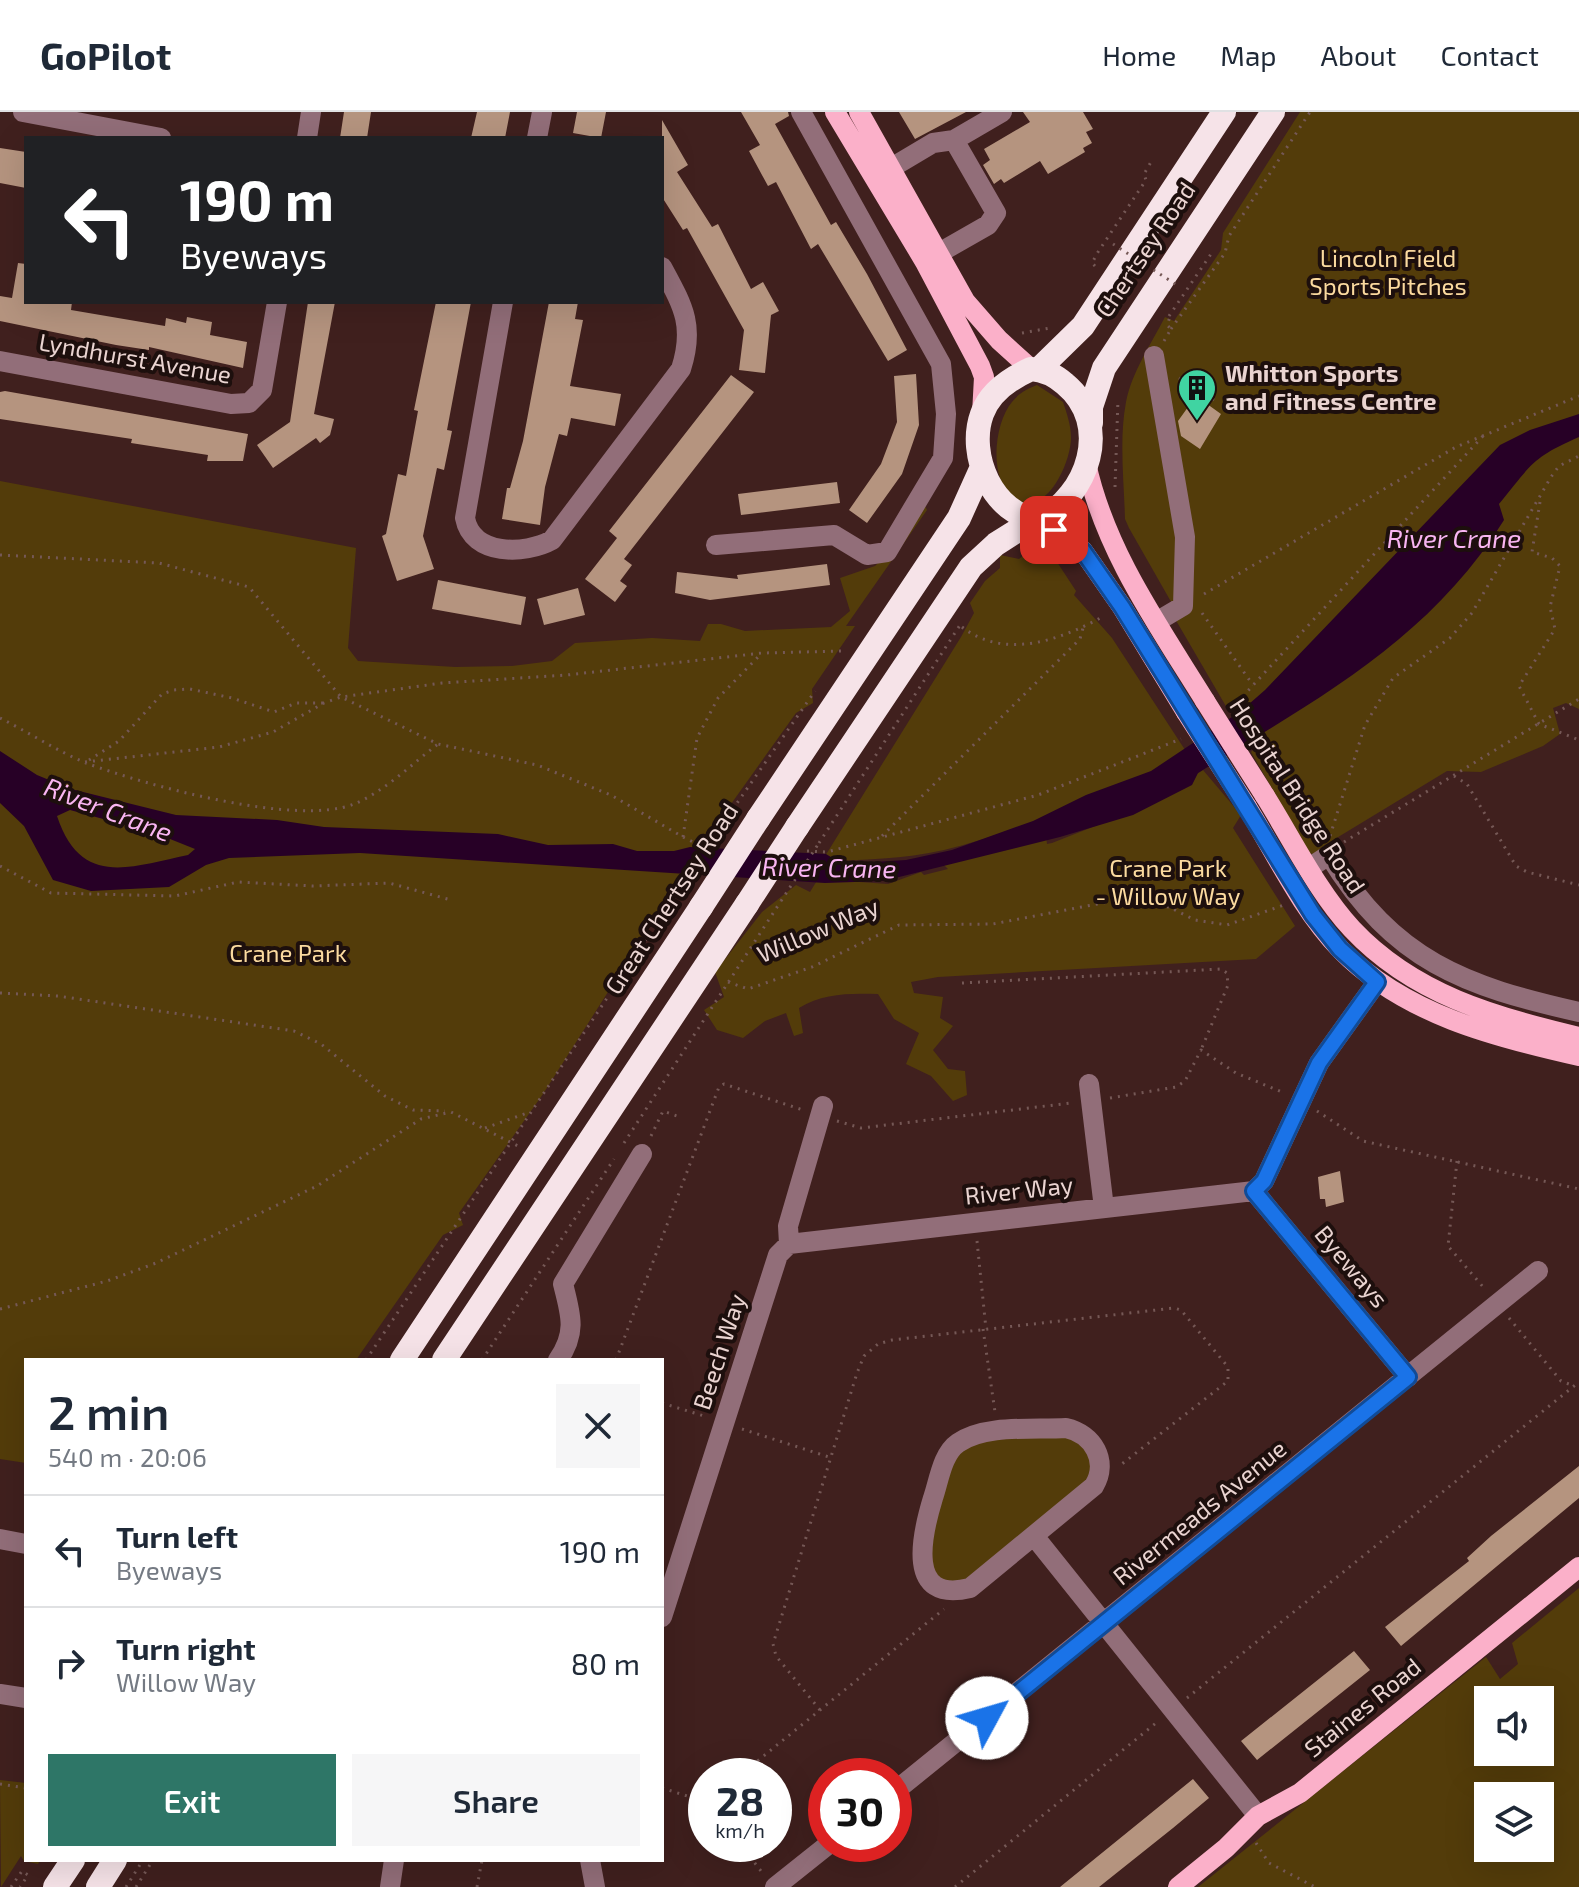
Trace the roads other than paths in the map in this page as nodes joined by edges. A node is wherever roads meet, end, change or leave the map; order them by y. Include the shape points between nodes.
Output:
1 (23, 112) edge
2 (311, 112) edge
3 (542, 112) edge
4 (801, 112) edge
5 (835, 112) edge
6 (859, 112) edge
7 (1002, 112) edge
8 (1224, 112) edge
9 (1273, 112) edge
10 (150, 136) edge
11 (307, 136) edge
12 (537, 136) edge
13 (954, 140) junction
14 (891, 168) junction
15 (938, 254) junction
16 (664, 271) edge
17 (896, 277) junction
18 (277, 304) edge
19 (503, 304) edge
20 (1154, 356) dead end
21 (0, 361) edge
22 (1035, 370) junction
23 (982, 414) junction
24 (1091, 430) junction
25 (1086, 463) junction
26 (982, 467) junction
27 (1036, 520) junction
28 (716, 545) dead end
29 (1156, 622) junction
30 (1309, 868) junction
31 (1296, 887) junction
32 (1391, 965) junction
33 (1377, 982) junction
34 (1579, 1012) edge
35 (1579, 1037) edge
36 (1579, 1056) edge
37 (1090, 1092) road end
38 (822, 1111) road end
39 (642, 1154) road end
40 (1254, 1191) junction
41 (1104, 1208) junction
42 (789, 1244) junction
43 (1538, 1271) dead end
44 (403, 1358) edge
45 (445, 1358) edge
46 (559, 1358) edge
47 (1408, 1377) junction
48 (1034, 1536) junction
49 (0, 1539) edge
50 (24, 1544) edge
51 (1579, 1567) edge
52 (664, 1611) edge
53 (1104, 1625) junction
54 (0, 1694) edge
55 (24, 1698) edge
56 (912, 1778) edge
57 (1251, 1822) junction
58 (808, 1858) edge
59 (72, 1862) edge
60 (114, 1862) edge
61 (394, 1862) edge
62 (590, 1862) edge
63 (770, 1882) edge
64 (55, 1887) edge
65 (98, 1887) edge
66 (390, 1887) edge
67 (595, 1887) edge
68 (1178, 1887) edge

1 - 10 street
2 - 11 street
3 - 12 street
4 - 17 street
5 - 15 main road
6 - 14 main road
7 - 13 street
8 - 22 highway, Chertsey Road via 1083,326
9 - 24 highway, Chertsey Road via 1104,368 1091,407
13 - 14 street via 933,143
13 - 15 street via 996,213 988,225
14 - 15 main road
15 - 17 street
15 - 22 main road via 965,301
15 - 23 main road via 984,377
16 - 19 street via 687,320 689,343 681,369 552,540 534,550 486,546 467,530 465,518
17 - 28 street via 941,364 946,414 943,458 887,552 867,555 834,535
18 - 21 street, Lyndhurst Avenue via 262,390 249,403
20 - 29 street via 1185,537 1188,603
22 - 23 highway via 1011,378
22 - 24 highway via 1075,393
23 - 26 highway
24 - 25 highway
25 - 27 highway via 1069,500
25 - 29 main road, Hospital Bridge Road via 1102,523
26 - 27 highway via 993,493 1012,511
26 - 44 highway, Great Chertsey Road, bridge via 959,518
27 - 31 main road, Hospital Bridge Road, bridge via 1083,551
27 - 45 highway, bridge via 971,567
29 - 30 main road, Hospital Bridge Road, bridge
30 - 31 main road
30 - 32 main road, Hospital Bridge Road via 1350,928
30 - 34 street via 1329,855 1360,901 1422,957 1488,989
31 - 33 main road, Hospital Bridge Road via 1340,949
32 - 33 main road
32 - 35 main road, Hospital Bridge Road via 1429,990 1475,1009
33 - 36 main road, Hospital Bridge Road via 1458,1023
33 - 40 street via 1343,1026 1300,1100 1264,1181
37 - 41 street
38 - 42 street, Beech Way via 788,1226
39 - 46 street via 563,1284 570,1342
40 - 41 street, River Way
40 - 47 street, Byeways
41 - 42 street, River Way
42 - 52 street, Beech Way via 778,1255
43 - 47 street, Rivermeads Avenue
47 - 53 street, Rivermeads Avenue
48 - 48 street via 1094,1486 1100,1475 1099,1456 1090,1439 1066,1428 998,1432 956,1444 945,1460 923,1531 920,1556 925,1572 954,1592 970,1588
48 - 53 street
49 - 50 street
51 - 57 main road, Staines Road via 1300,1793
53 - 56 street, Rivermeads Avenue
53 - 57 street via 1173,1709
54 - 55 street
57 - 68 main road, Staines Road
58 - 63 street
59 - 64 highway
60 - 65 highway
61 - 66 street
62 - 67 street

